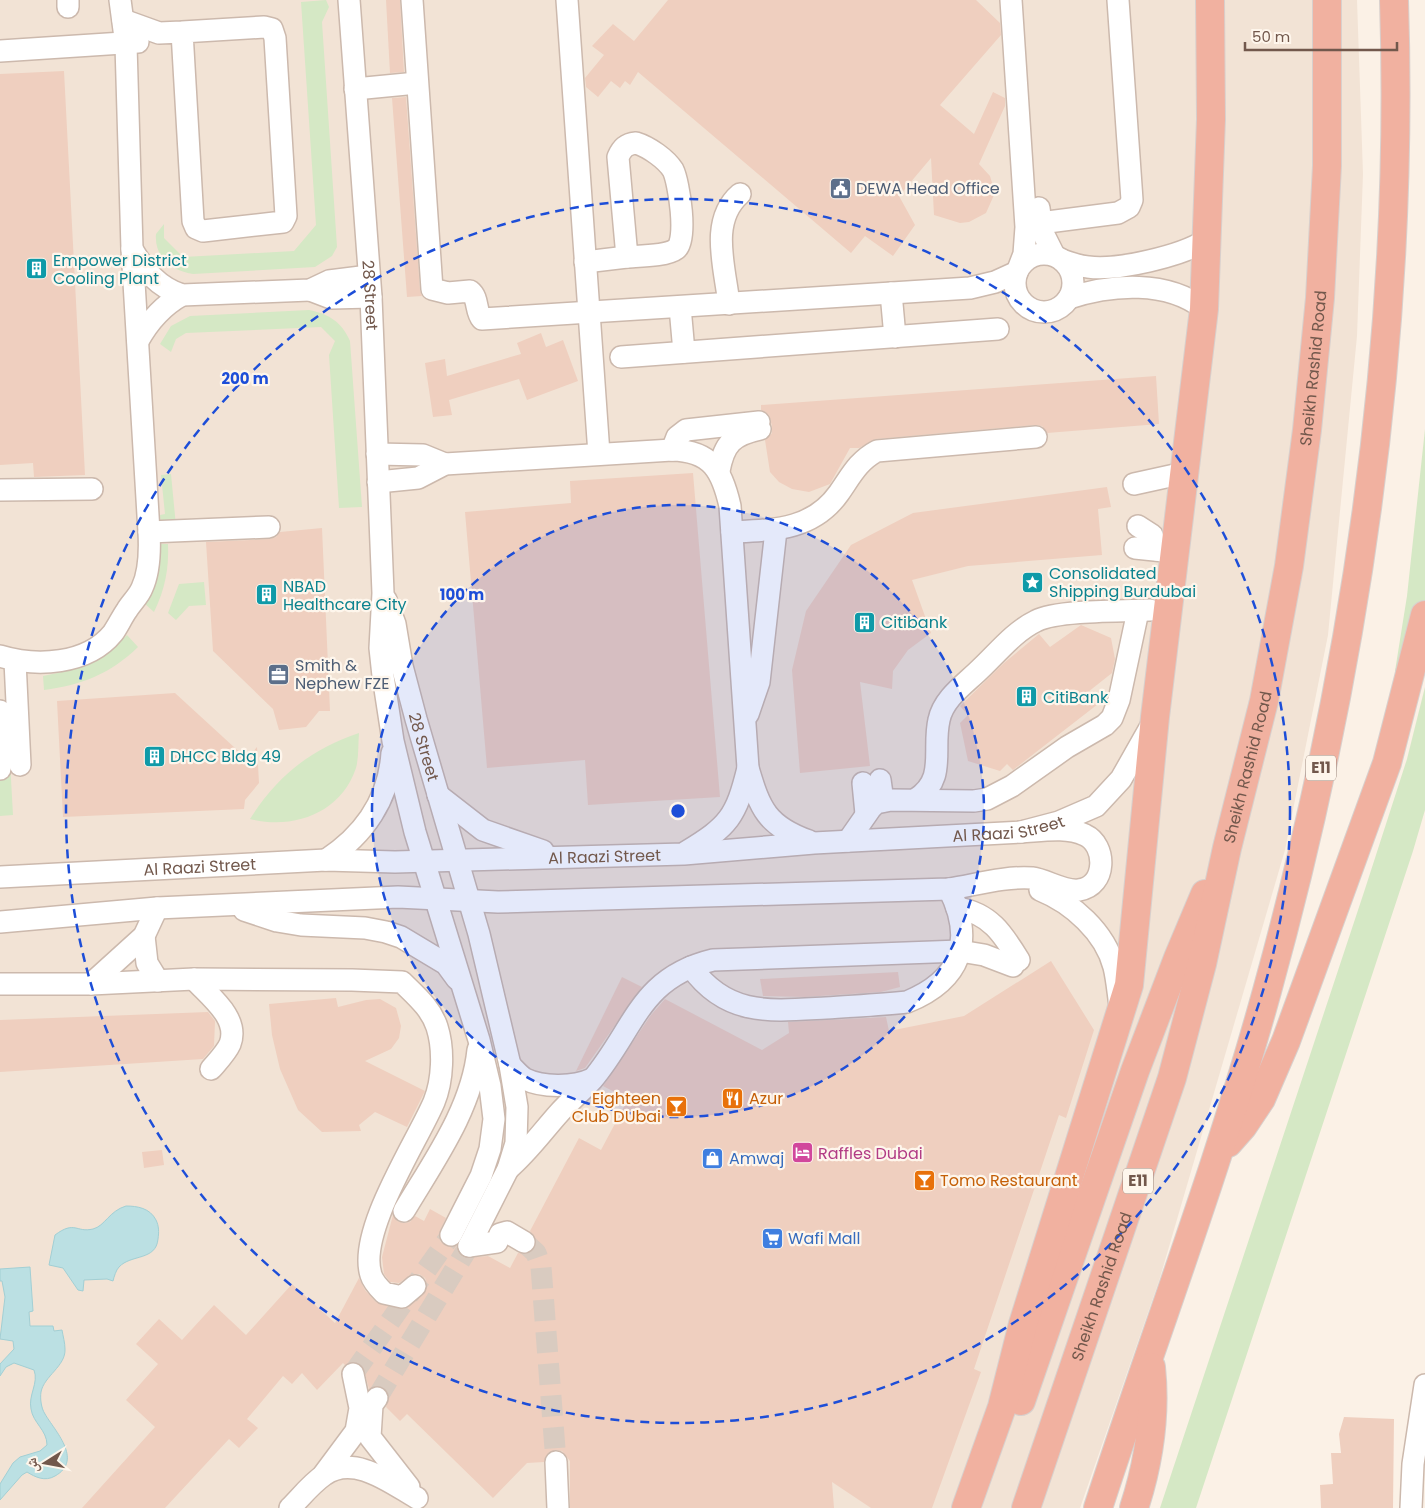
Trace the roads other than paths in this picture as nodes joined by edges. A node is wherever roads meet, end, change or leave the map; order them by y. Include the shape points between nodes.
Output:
1 (348, 0) edge
2 (412, 0) edge
3 (567, 0) edge
4 (1011, 0) edge
5 (1024, 0) edge
6 (1118, 0) edge
7 (1210, 0) edge
8 (1327, 0) edge
9 (1394, 0) edge
10 (122, 6) edge
11 (182, 32) junction
12 (159, 34) junction
13 (126, 45) junction
14 (0, 51) edge
15 (417, 83) junction
16 (355, 89) junction
17 (740, 194) dead end
18 (1040, 223) junction
19 (1206, 240) junction
20 (132, 249) junction
21 (627, 257) junction
22 (1058, 257) junction
23 (585, 262) junction
24 (1018, 269) junction
25 (369, 276) junction
26 (970, 288) junction
27 (310, 290) junction
28 (891, 293) junction
29 (182, 295) junction
30 (371, 297) junction
31 (1069, 298) junction
32 (1020, 300) junction
33 (729, 304) junction
34 (680, 307) junction
35 (1204, 309) junction
36 (589, 313) junction
37 (998, 329) dead end
38 (895, 337) junction
39 (138, 341) junction
40 (684, 352) junction
41 (621, 357) dead end
42 (1036, 437) dead end
43 (672, 450) junction
44 (377, 454) junction
45 (599, 454) junction
46 (445, 464) junction
47 (718, 471) junction
48 (1183, 478) junction
49 (378, 482) junction
50 (1134, 488) dead end
51 (92, 489) dead end
52 (0, 490) edge
53 (1138, 526) dead end
54 (269, 527) dead end
55 (776, 530) junction
56 (732, 532) junction
57 (149, 536) junction
58 (205, 538) dead end
59 (1135, 548) dead end
60 (1166, 551) junction
61 (383, 593) junction
62 (737, 606) junction
63 (1167, 610) junction
64 (1138, 611) junction
65 (1425, 615) edge
66 (766, 621) junction
67 (14, 660) edge
68 (0, 711) edge
69 (1155, 717) junction
70 (745, 721) junction
71 (393, 741) junction
72 (17, 766) edge
73 (748, 768) junction
74 (438, 795) junction
75 (916, 799) junction
76 (1021, 832) junction
77 (848, 841) junction
78 (814, 843) junction
79 (1228, 848) junction
80 (684, 854) junction
81 (578, 855) junction
82 (326, 860) junction
83 (457, 860) junction
84 (424, 861) junction
85 (0, 877) edge
86 (1006, 880) junction
87 (953, 899) junction
88 (435, 900) junction
89 (469, 900) junction
90 (234, 906) junction
91 (157, 908) junction
92 (0, 922) edge
93 (144, 936) junction
94 (960, 952) junction
95 (691, 967) junction
96 (194, 979) junction
97 (158, 981) junction
98 (0, 984) edge
99 (91, 984) junction
100 (461, 986) junction
101 (1121, 1015) junction
102 (479, 1040) junction
103 (510, 1065) junction
104 (211, 1069) dead end
105 (592, 1079) junction
106 (1220, 1151) junction
107 (508, 1169) junction
108 (404, 1211) dead end
109 (451, 1235) tunnel mouth
110 (524, 1242) tunnel mouth
111 (415, 1286) dead end
112 (1023, 1324) junction
113 (1149, 1353) junction
114 (353, 1374) dead end
115 (1424, 1396) edge
116 (377, 1398) tunnel mouth
117 (1419, 1464) edge
118 (324, 1474) junction
119 (422, 1503) edge
120 (290, 1508) edge
121 (558, 1508) edge
122 (571, 1508) edge
123 (950, 1508) edge
124 (966, 1508) edge
125 (984, 1508) edge
126 (1026, 1508) edge
127 (1098, 1508) edge
128 (1134, 1508) edge
129 (1411, 1508) edge

1 - 16 street, 28 Street
2 - 15 street
3 - 23 street
4 - 24 street via 1026,226 1024,254
5 - 18 street
6 - 18 street via 1132,200 1118,213
7 - 19 highway via 1211,119
8 - 79 highway, Sheikh Rashid Road / E11 via 1327,166 1320,298 1307,430 1289,566 1264,701
9 - 106 highway, E11 via 1396,138 1393,235 1383,371 1360,554 1334,707 1292,898
10 - 12 street
10 - 13 street
11 - 11 street via 196,228 283,222 286,216 272,29 264,26
11 - 12 street
12 - 13 street
13 - 14 street
13 - 20 street
15 - 16 street
15 - 36 street via 432,289 448,294 470,291 476,296 480,318 485,320
16 - 25 street, 28 Street
17 - 33 street via 731,202 721,224
18 - 22 street via 1045,240
19 - 22 street via 1187,251 1162,258 1098,268 1080,266
19 - 35 highway
20 - 29 street via 150,276 165,288
20 - 39 street
21 - 21 street via 671,252 680,246 683,236 675,175 667,163 644,145 636,143 628,144 618,157
21 - 23 street
22 - 24 street via 1034,255
22 - 31 street via 1072,273
23 - 36 street
24 - 26 street via 995,282
24 - 32 street via 1015,282
25 - 27 street via 329,281
25 - 30 street, 28 Street
26 - 28 street
26 - 32 street
27 - 29 street
27 - 30 street via 331,298
28 - 33 street
28 - 38 street
29 - 39 street via 152,319
30 - 44 street, 28 Street
31 - 32 street via 1055,310 1045,313 1027,307
31 - 35 street via 1098,291 1148,288 1173,292
33 - 34 street
34 - 36 street
34 - 40 street
35 - 48 highway
36 - 45 street
37 - 38 street
38 - 40 street
39 - 57 street
40 - 41 street
42 - 55 street via 877,451 860,463 827,508 803,523
43 - 45 street
43 - 47 street via 698,454
43 - 47 street via 676,437 686,430 760,425 729,443
44 - 46 street via 423,455
44 - 49 street, 28 Street
45 - 46 street
46 - 49 street via 418,478
47 - 56 street via 728,500
48 - 50 street
48 - 60 highway
49 - 61 street, 28 Street
51 - 52 street
53 - 60 street via 1152,535
54 - 57 street
55 - 56 street
55 - 66 street
56 - 62 street
57 - 58 street
57 - 67 street via 149,561 142,588 112,634 90,650 70,658 49,662
59 - 60 street
60 - 63 highway
61 - 71 street, 28 Street via 380,648
61 - 74 street, 28 Street via 395,624 409,694
62 - 66 street
62 - 70 street
63 - 64 street
63 - 69 highway
64 - 75 street via 1119,700 1112,718 1105,725 1012,786 987,798 974,801
64 - 75 street via 1050,616 1018,633 956,692 943,709 937,729 935,779 926,793
65 - 106 highway via 1387,763 1278,1063 1261,1098
66 - 70 street via 759,682
67 - 72 street
68 - 72 street
69 - 76 street, Al Raazi Street via 1121,779 1096,806 1059,822
69 - 101 highway via 1129,985
70 - 73 street
71 - 82 street via 388,779 377,807 353,839
71 - 84 street, 28 Street
73 - 78 street via 759,802 769,818 790,834
73 - 80 street via 741,797 724,827
74 - 81 street via 466,819 491,834 537,851
74 - 83 street, 28 Street
75 - 77 street via 875,788 876,803
76 - 77 street, Al Raazi Street
76 - 86 street via 1070,831 1088,836 1099,850 1101,870 1091,885 1080,890 1032,878
77 - 78 street, Al Raazi Street
78 - 80 street, Al Raazi Street
79 - 125 highway via 1201,903 1150,1030
79 - 126 highway, Sheikh Rashid Road / E11 via 1172,1078
80 - 81 street, Al Raazi Street
81 - 83 street, Al Raazi Street
82 - 84 street, Al Raazi Street
82 - 85 street, Al Raazi Street
83 - 84 street, Al Raazi Street
83 - 89 street, 28 Street
84 - 88 street, 28 Street
86 - 87 street
86 - 101 street via 1042,891 1064,903 1097,933 1114,966
87 - 89 street
87 - 94 street via 962,934
87 - 94 street via 993,923 1016,963
88 - 89 street
88 - 90 street via 398,898
88 - 100 street, 28 Street
89 - 103 street, 28 Street
90 - 91 street
90 - 100 street via 277,921 365,928 401,937 446,964
91 - 92 street
91 - 93 street
93 - 97 street via 147,963
93 - 99 street
94 - 95 street via 713,960
94 - 95 street via 951,971 926,994 907,1002 886,1005 759,1010 719,995
95 - 105 street via 670,977 651,994
96 - 97 street
96 - 104 street via 218,1004 232,1027 229,1046
96 - 111 street via 402,982 426,1005 437,1026 441,1047 438,1088 381,1212 371,1238 369,1267 371,1276 384,1293 402,1297
97 - 99 street
98 - 99 street
100 - 102 street
101 - 112 highway
102 - 108 street via 471,1086 446,1140
102 - 109 street via 494,1119 490,1150 481,1176
103 - 105 street via 524,1078 535,1082 567,1086
103 - 107 street, 28 Street via 517,1107 516,1143
105 - 107 street
106 - 113 highway, E11
107 - 110 street via 469,1246 497,1242 500,1234 507,1232
112 - 123 highway via 1004,1363
112 - 124 highway via 1002,1407
113 - 127 highway, E11
113 - 128 highway via 1152,1420 1146,1464
114 - 118 street via 360,1408 356,1431
115 - 117 street
116 - 119 street via 372,1405 370,1438
117 - 129 street
118 - 119 street via 350,1468 363,1470 376,1474
118 - 120 street
121 - 122 street via 563,1465

